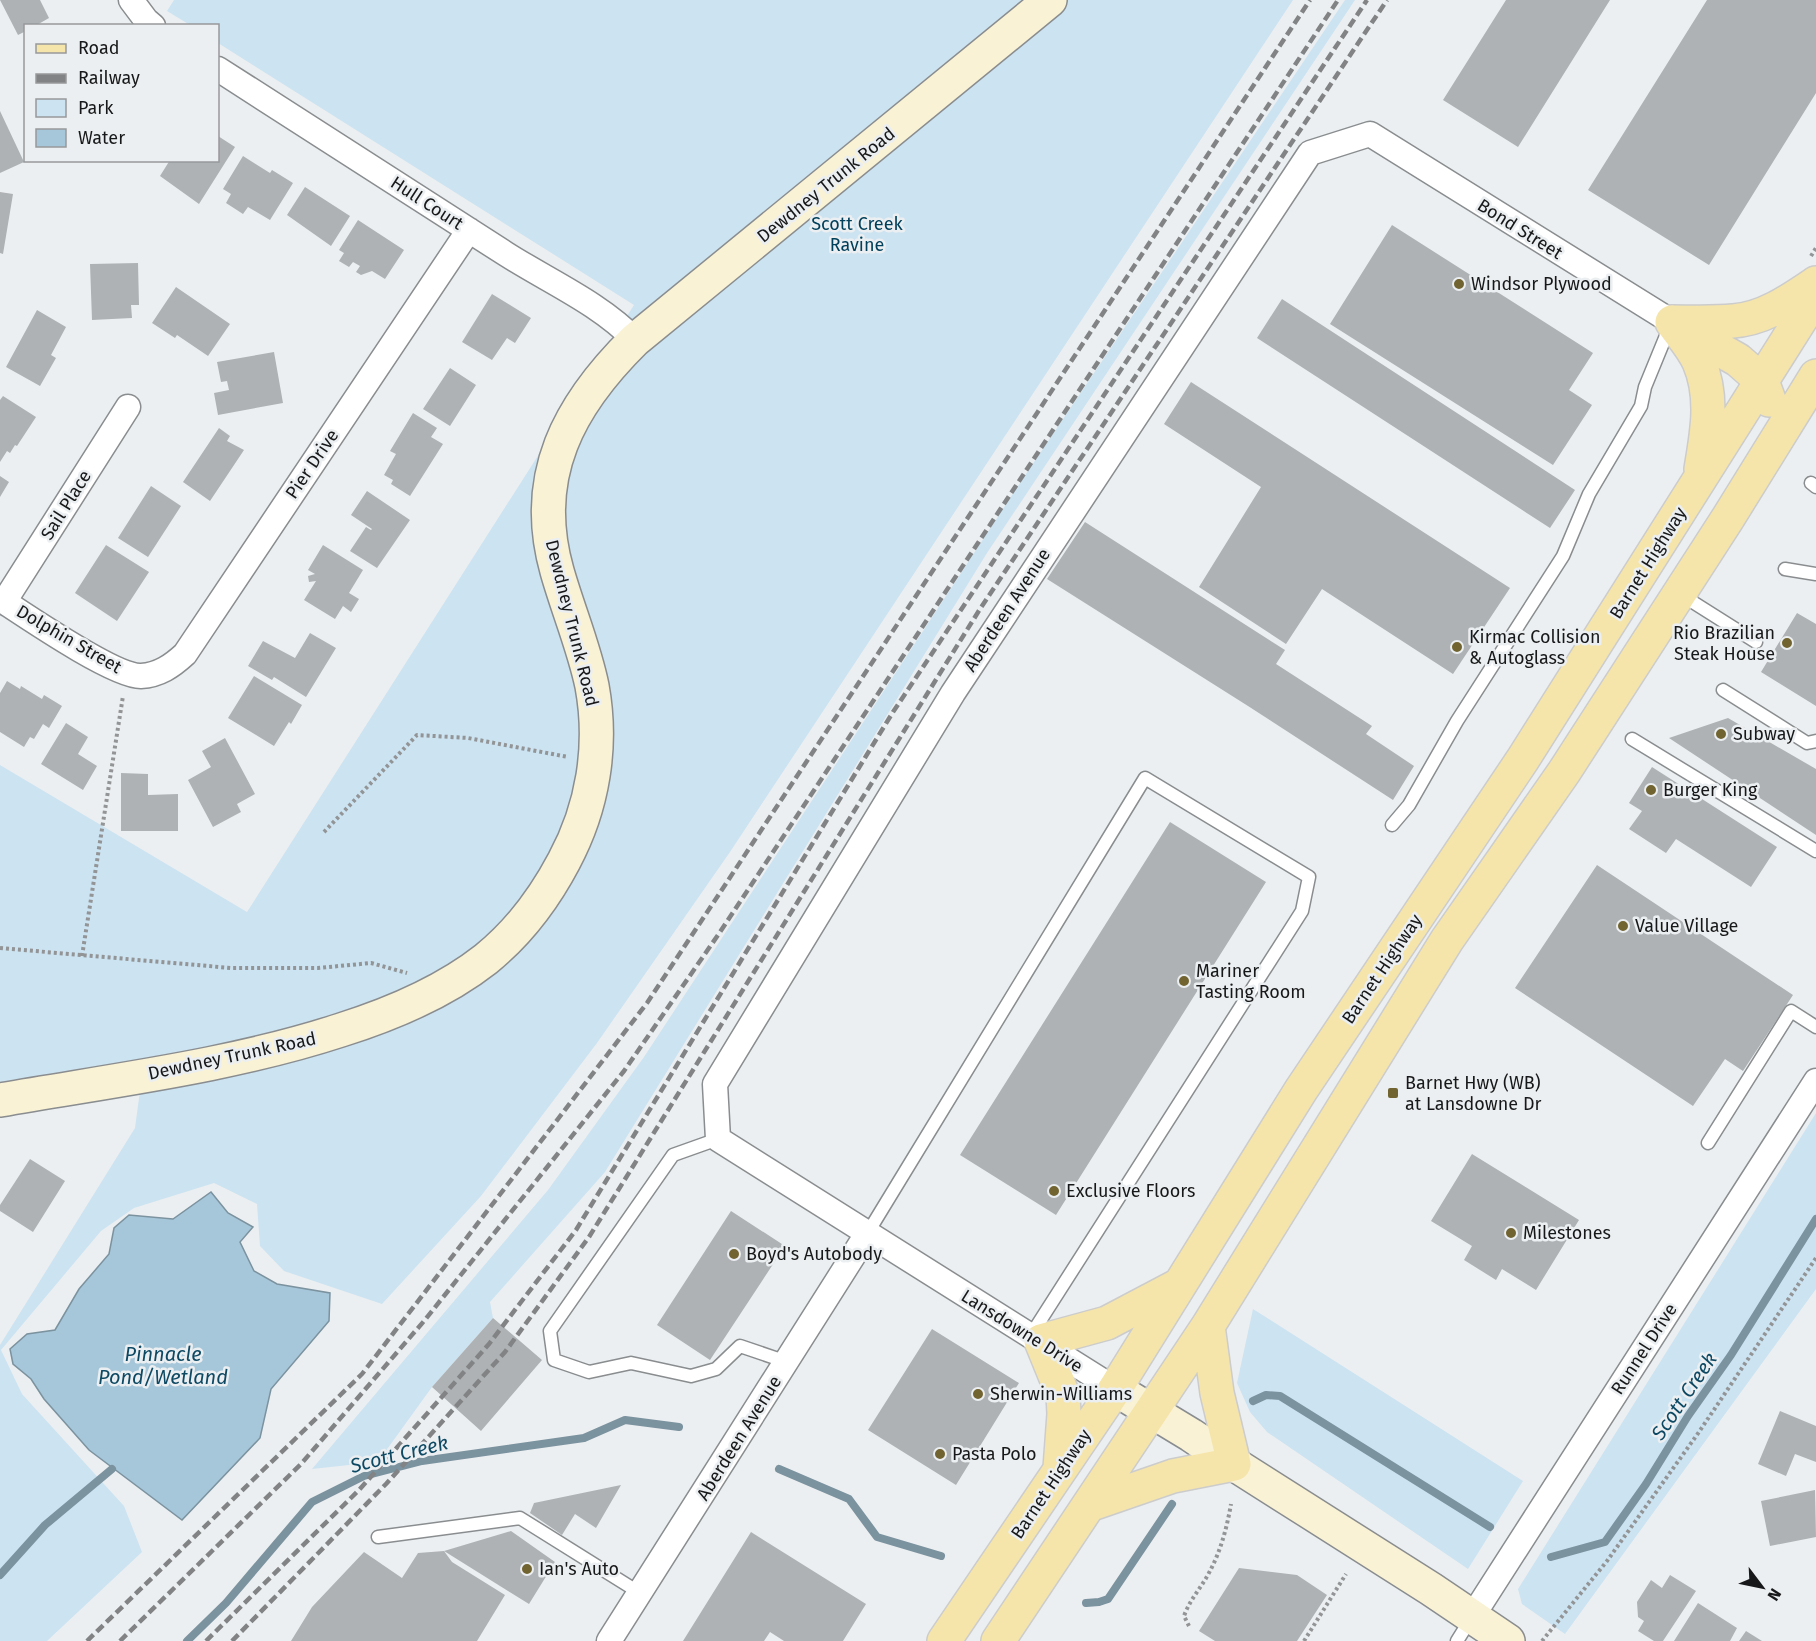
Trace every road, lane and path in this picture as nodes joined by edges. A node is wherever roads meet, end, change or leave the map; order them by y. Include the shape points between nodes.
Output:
1 (131, 0) edge
2 (1050, 0) edge
3 (151, 24) edge
4 (219, 70) edge
5 (1370, 134) joint
6 (469, 230) junction
7 (1816, 283) edge
8 (1816, 295) edge
9 (1672, 322) junction
10 (635, 340) junction
11 (1816, 376) edge
12 (1762, 381) junction
13 (128, 407) dead end
14 (1781, 433) junction
15 (1700, 481) junction
16 (1785, 569) dead end
17 (1816, 574) edge
18 (1680, 594) junction
19 (2, 601) edge
20 (1756, 642) dead end
21 (139, 676) joint
22 (1723, 690) dead end
23 (123, 695) dead end
24 (1632, 739) dead end
25 (1816, 741) edge
26 (595, 762) junction
27 (1392, 825) dead end
28 (324, 832) dead end
29 (1816, 851) edge
30 (0, 948) edge
31 (82, 956) junction
32 (444, 987) junction
33 (1816, 1027) edge
34 (1816, 1081) edge
35 (0, 1100) edge
36 (718, 1139) junction
37 (1708, 1143) dead end
38 (867, 1234) junction
39 (1816, 1258) edge
40 (1180, 1285) junction
41 (1208, 1326) junction
42 (1036, 1338) junction
43 (787, 1362) junction
44 (1115, 1389) junction
45 (1151, 1410) junction
46 (1233, 1464) junction
47 (1060, 1470) junction
48 (1231, 1504) dead end
49 (1089, 1505) junction
50 (378, 1537) dead end
51 (1346, 1574) dead end
52 (640, 1593) junction
53 (1189, 1626) dead end
54 (1465, 1629) edge
55 (609, 1641) edge
56 (944, 1641) edge
57 (998, 1641) edge
58 (1304, 1641) edge
59 (1508, 1641) edge
60 (1542, 1641) edge

1 - 3 street
2 - 10 main road, Dewdney Trunk Road
4 - 6 street, Hull Court
5 - 9 street, Bond Street
5 - 36 street, Aberdeen Avenue via 1310,153 953,693 715,1084
6 - 10 street, Hull Court via 599,309
6 - 21 street, Pier Drive via 185,654 172,666
7 - 9 main road via 1785,304 1751,318
8 - 12 main road, Barnet Highway
9 - 12 main road via 1738,360
9 - 15 main road via 1698,360 1707,386 1709,402
9 - 27 lane via 1641,406 1589,494 1563,556 1457,721 1409,805
10 - 26 main road, Dewdney Trunk Road via 600,377 575,413 558,453 549,496 554,559 595,704
11 - 14 main road, Barnet Highway
12 - 14 main road
12 - 15 main road, Barnet Highway
13 - 19 street, Sail Place
14 - 18 main road, Barnet Highway
15 - 40 main road, Barnet Highway via 1523,759 1301,1090
16 - 17 lane
18 - 20 lane
18 - 41 main road, Barnet Highway via 1551,791 1447,939
19 - 21 street, Dolphin Street via 98,660
22 - 25 lane via 1807,743
23 - 31 path
24 - 29 lane
26 - 28 path via 468,738 417,735
26 - 32 main road, Dewdney Trunk Road via 580,827 549,888 499,948
30 - 31 path
31 - 32 path via 231,968 318,968 371,963
32 - 35 main road, Dewdney Trunk Road via 375,1019 297,1044 222,1062
33 - 37 lane via 1791,1011
34 - 54 street, Runnel Drive
36 - 38 street, Lansdowne Drive
36 - 43 lane via 673,1155 550,1332 554,1360 589,1372 631,1363 691,1376 716,1369 740,1346
38 - 42 street, Lansdowne Drive
38 - 42 lane via 1145,778 1299,870 1309,877 1302,911
38 - 43 street, Aberdeen Avenue
39 - 60 path via 1700,1432 1607,1561
40 - 42 main road via 1107,1323
40 - 44 main road, Barnet Highway
41 - 45 main road, Barnet Highway
41 - 46 main road via 1217,1394
42 - 44 street, Lansdowne Drive
42 - 47 main road via 1063,1395
43 - 52 street, Aberdeen Avenue
44 - 45 main road, Lansdowne Drive
44 - 47 main road, Barnet Highway
45 - 46 main road, Lansdowne Drive
45 - 49 main road, Barnet Highway
46 - 49 main road via 1173,1476
46 - 54 main road, Lansdowne Drive via 1431,1589
47 - 56 main road, Barnet Highway
48 - 53 path via 1226,1533 1184,1616
49 - 57 main road, Barnet Highway
50 - 52 lane via 520,1518
51 - 58 path
52 - 55 street, Aberdeen Avenue
54 - 59 main road, Lansdowne Drive

